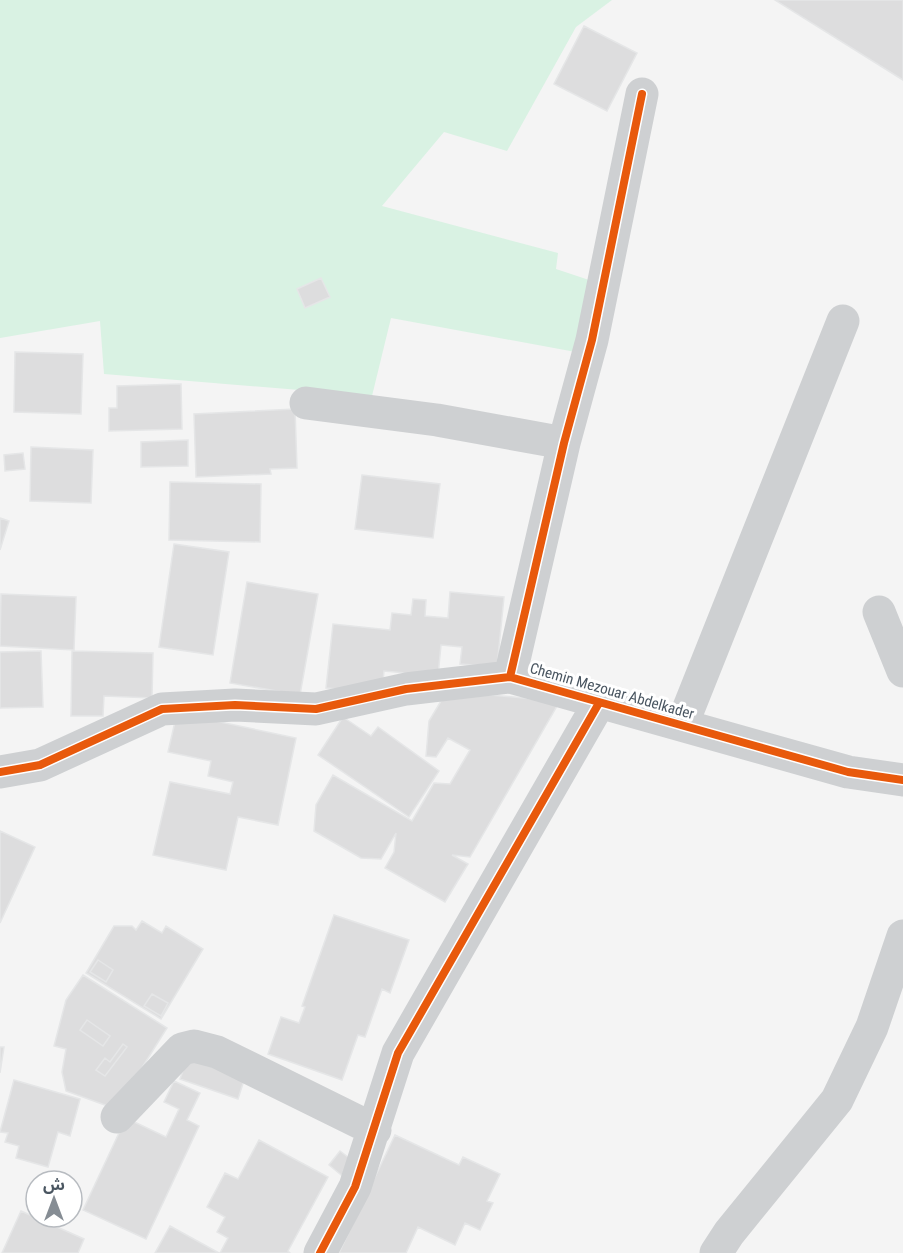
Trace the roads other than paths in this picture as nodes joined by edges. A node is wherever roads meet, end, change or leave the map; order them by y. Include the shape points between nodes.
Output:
1 (642, 94) dead end
2 (843, 321) dead end
3 (306, 403) dead end
4 (564, 443) junction
5 (879, 612) dead end
6 (903, 671) edge
7 (510, 677) junction
8 (599, 703) junction
9 (682, 725) junction
10 (0, 772) edge
11 (903, 780) edge
12 (903, 936) edge
13 (117, 1117) dead end
14 (375, 1130) junction
15 (320, 1253) edge
16 (716, 1253) edge

1 - 4 street via 592,340
2 - 9 street
3 - 4 street via 437,420
4 - 7 street
5 - 6 street
7 - 8 street, Chemin Mezouar Abdelkader
7 - 10 street, Chemin Mezouar Abdelkader via 406,689 316,709 235,705 162,709 40,765
8 - 9 street, Chemin Mezouar Abdelkader
8 - 14 street via 398,1053
9 - 11 street, Chemin Mezouar Abdelkader via 848,772
12 - 16 street via 872,1027 837,1100
13 - 14 street via 182,1049 194,1046 217,1052
14 - 15 street via 355,1187

